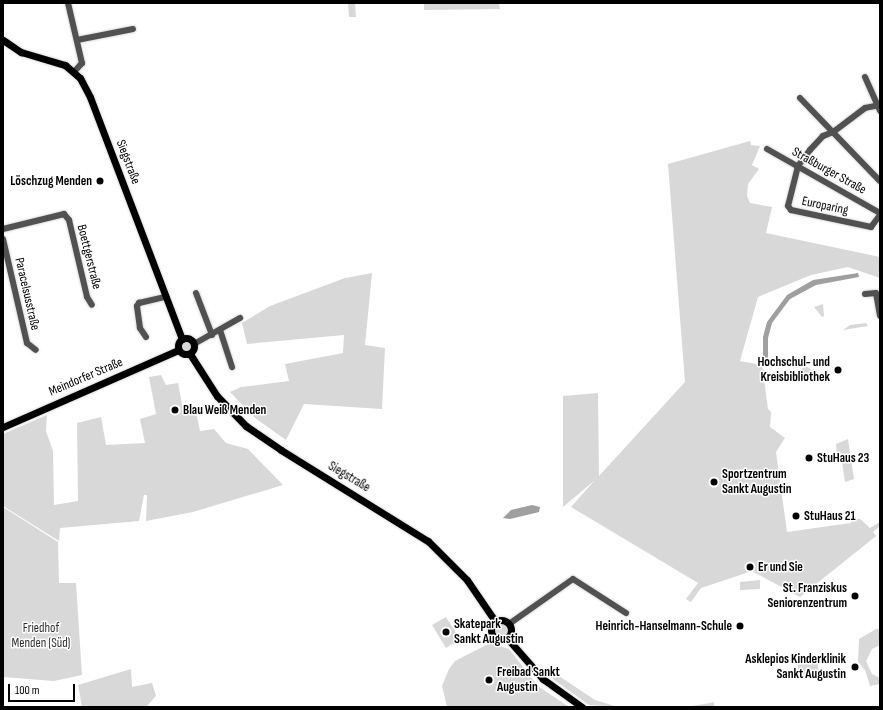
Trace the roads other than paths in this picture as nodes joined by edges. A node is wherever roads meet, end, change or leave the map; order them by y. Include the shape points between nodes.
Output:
1 (68, 3) edge
2 (133, 29) dead end
3 (3, 40) edge
4 (77, 40) junction
5 (74, 72) junction
6 (864, 77) dead end
7 (800, 98) dead end
8 (879, 107) edge
9 (833, 132) junction
10 (767, 149) dead end
11 (798, 166) junction
12 (880, 181) edge
13 (880, 214) edge
14 (3, 229) edge
15 (3, 239) edge
16 (196, 294) dead end
17 (865, 294) dead end
18 (166, 297) junction
19 (92, 305) dead end
20 (880, 316) edge
21 (240, 318) dead end
22 (220, 330) junction
23 (212, 335) junction
24 (146, 337) dead end
25 (182, 339) junction
26 (194, 344) junction
27 (36, 350) dead end
28 (178, 350) junction
29 (190, 354) junction
30 (232, 367) dead end
31 (3, 427) edge
32 (626, 613) dead end
33 (495, 621) junction
34 (509, 624) junction
35 (507, 638) junction
36 (582, 707) edge

1 - 4 street
2 - 4 street
3 - 5 main road, Siegstraße via 21,52 56,60
4 - 5 street via 82,63
5 - 18 main road, Siegstraße via 90,96
6 - 8 street
7 - 9 street
8 - 9 street, Europaring via 865,108
9 - 11 street, Europaring via 823,136
9 - 12 street
10 - 11 street, Straßburger Straße
11 - 13 street, Straßburger Straße
11 - 13 street, Europaring via 788,202 791,210 871,227
14 - 19 street, Boettgerstraße via 64,214 69,220 87,296
15 - 27 street, Paracelsusstraße via 27,343
16 - 23 street
17 - 20 street via 876,293
18 - 24 street via 138,303 140,328
18 - 25 main road, Siegstraße
21 - 22 street
22 - 23 street
22 - 30 street
23 - 26 street
25 - 26 main road via 190,338
25 - 28 main road
26 - 29 main road
28 - 29 main road via 182,354
28 - 31 main road, Meindorfer Straße
29 - 33 main road, Siegstraße via 218,396 246,426 281,450 404,523 428,541 467,580
32 - 34 street via 573,579
33 - 34 main road via 504,620
33 - 35 main road via 491,628 492,635 497,639
34 - 35 main road via 510,633
35 - 36 main road via 543,679

